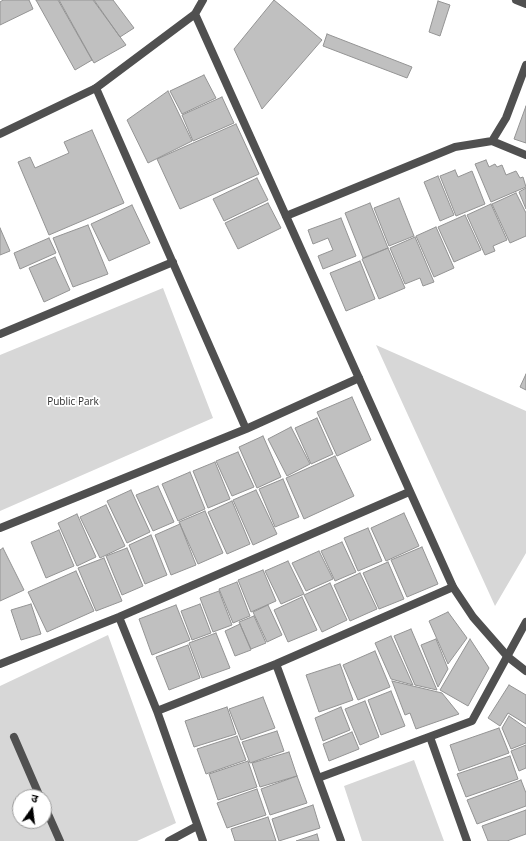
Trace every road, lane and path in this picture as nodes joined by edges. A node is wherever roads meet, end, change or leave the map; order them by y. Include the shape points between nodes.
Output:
1 (203, 0) edge
2 (516, 0) edge
3 (526, 4) edge
4 (195, 14) junction
5 (526, 64) edge
6 (96, 88) junction
7 (0, 134) edge
8 (492, 141) junction
9 (526, 155) edge
10 (286, 216) junction
11 (173, 262) junction
12 (0, 334) edge
13 (359, 378) junction
14 (246, 429) junction
15 (410, 492) junction
16 (0, 528) edge
17 (453, 587) junction
18 (119, 617) junction
19 (526, 622) edge
20 (508, 657) junction
21 (0, 664) edge
22 (276, 664) junction
23 (526, 671) edge
24 (157, 711) junction
25 (14, 737) dead end
26 (430, 737) junction
27 (318, 778) junction
28 (37, 789) edge
29 (52, 823) edge
30 (197, 826) junction
31 (60, 841) edge
32 (169, 841) edge
33 (203, 841) edge
34 (341, 841) edge
35 (467, 841) edge

1 - 4 street
2 - 3 street
4 - 6 street
4 - 10 street
5 - 8 street via 506,118
6 - 7 street
6 - 11 street
8 - 9 street
8 - 10 street via 455,147
10 - 13 street
11 - 12 street
11 - 14 street
13 - 14 street
13 - 15 street
14 - 16 street
15 - 17 street
15 - 18 street
17 - 20 street via 473,617
17 - 22 street
18 - 21 street
18 - 24 street
19 - 20 street
20 - 23 street
20 - 26 street via 472,721
22 - 24 street
22 - 27 street
24 - 30 street
25 - 28 street
26 - 27 street
26 - 35 street
27 - 34 street
29 - 31 street
30 - 32 street
30 - 33 street

